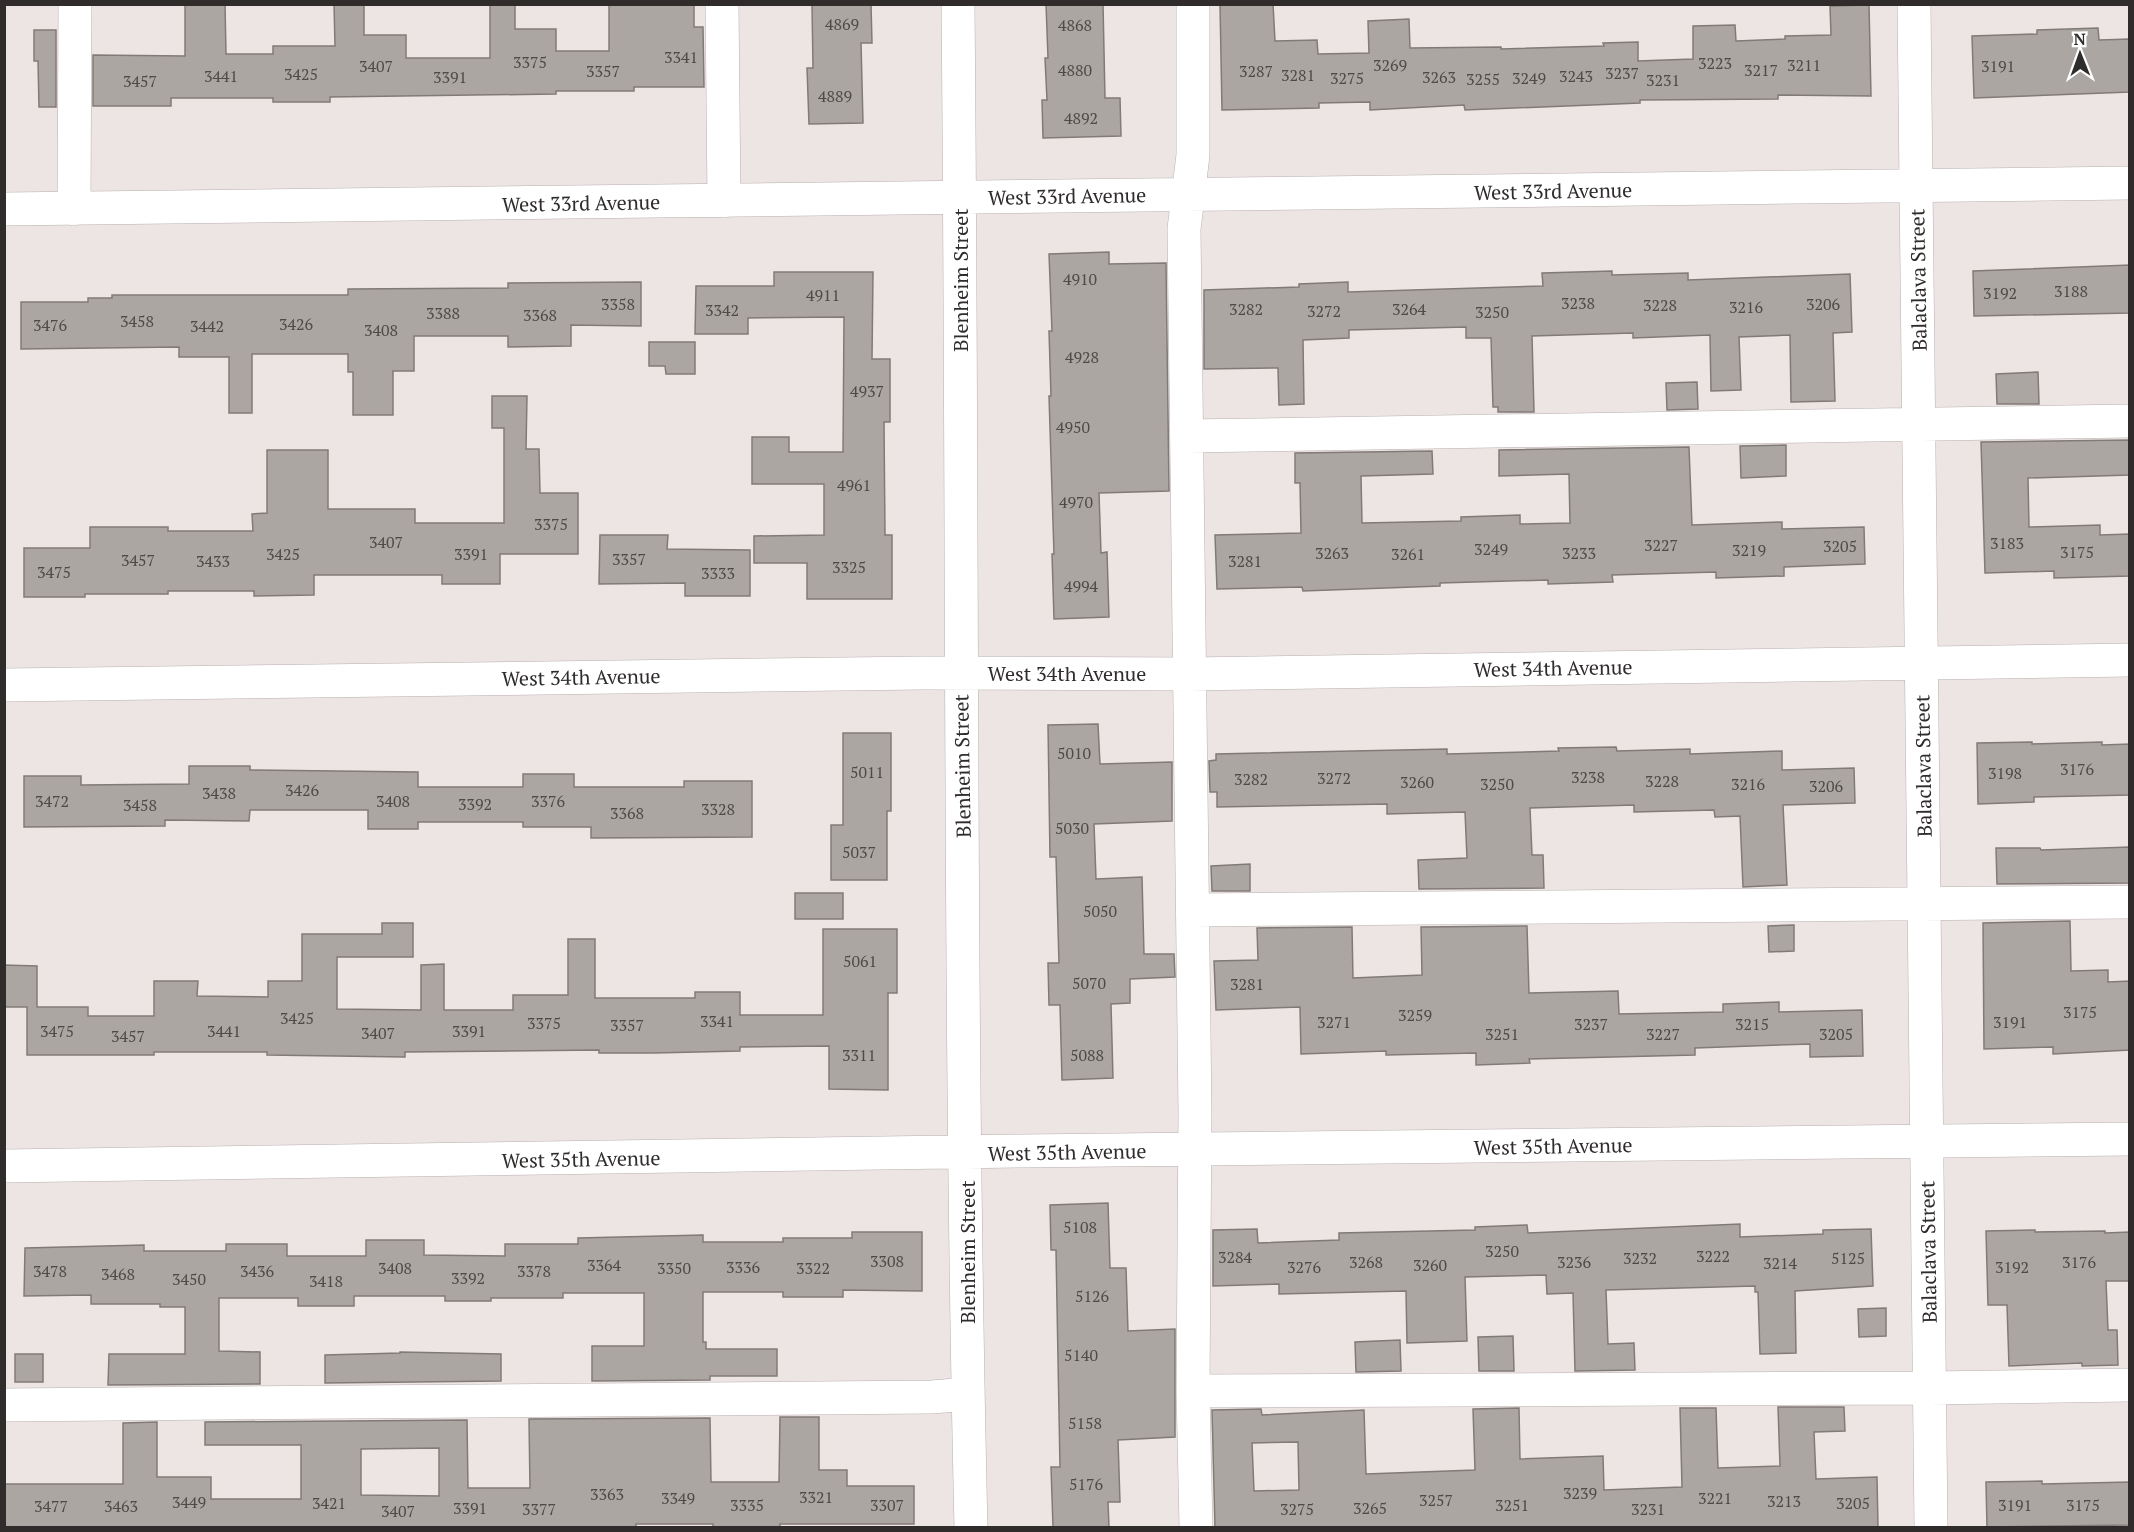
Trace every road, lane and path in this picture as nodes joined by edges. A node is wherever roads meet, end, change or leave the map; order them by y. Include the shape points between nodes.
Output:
1 (75, 4) edge
2 (722, 4) edge
3 (958, 4) edge
4 (1193, 4) edge
5 (1914, 4) edge
6 (2130, 183) edge
7 (1916, 186) junction
8 (1188, 195) junction
9 (960, 198) junction
10 (724, 201) junction
11 (4, 209) edge
12 (74, 209) junction
13 (2130, 421) edge
14 (1919, 424) junction
15 (1187, 436) junction
16 (2130, 660) edge
17 (1922, 662) junction
18 (960, 673) junction
19 (1190, 674) junction
20 (4, 685) edge
21 (2130, 902) edge
22 (1925, 905) junction
23 (1193, 910) junction
24 (2130, 1139) edge
25 (1927, 1142) junction
26 (1196, 1150) junction
27 (966, 1153) junction
28 (4, 1167) edge
29 (2130, 1385) edge
30 (1930, 1388) junction
31 (1193, 1391) junction
32 (968, 1394) junction
33 (4, 1405) edge
34 (971, 1527) edge
35 (1196, 1527) edge
36 (1931, 1527) edge

1 - 12 street
2 - 10 street
3 - 9 street, Blenheim Street
4 - 8 street via 1193,155
5 - 7 street, Balaclava Street
6 - 7 street, West 33rd Avenue
7 - 8 street, West 33rd Avenue
7 - 14 street, Balaclava Street
8 - 9 street, West 33rd Avenue
8 - 15 street via 1184,229
9 - 10 street, West 33rd Avenue
9 - 18 street, Blenheim Street
10 - 12 street, West 33rd Avenue
11 - 12 street, West 33rd Avenue
13 - 14 street
14 - 15 street
14 - 17 street, Balaclava Street
15 - 19 street
16 - 17 street, West 34th Avenue
17 - 19 street, West 34th Avenue
17 - 22 street, Balaclava Street
18 - 19 street, West 34th Avenue
18 - 20 street, West 34th Avenue
18 - 27 street, Blenheim Street
19 - 23 street
21 - 22 street
22 - 23 street
22 - 25 street, Balaclava Street
23 - 26 street
24 - 25 street, West 35th Avenue
25 - 26 street, West 35th Avenue
25 - 30 street, Balaclava Street
26 - 27 street, West 35th Avenue
26 - 31 street
27 - 28 street, West 35th Avenue
27 - 32 street, Blenheim Street
29 - 30 street
30 - 31 street
30 - 36 street, Balaclava Street
31 - 35 street
32 - 33 street
32 - 34 street, Blenheim Street

